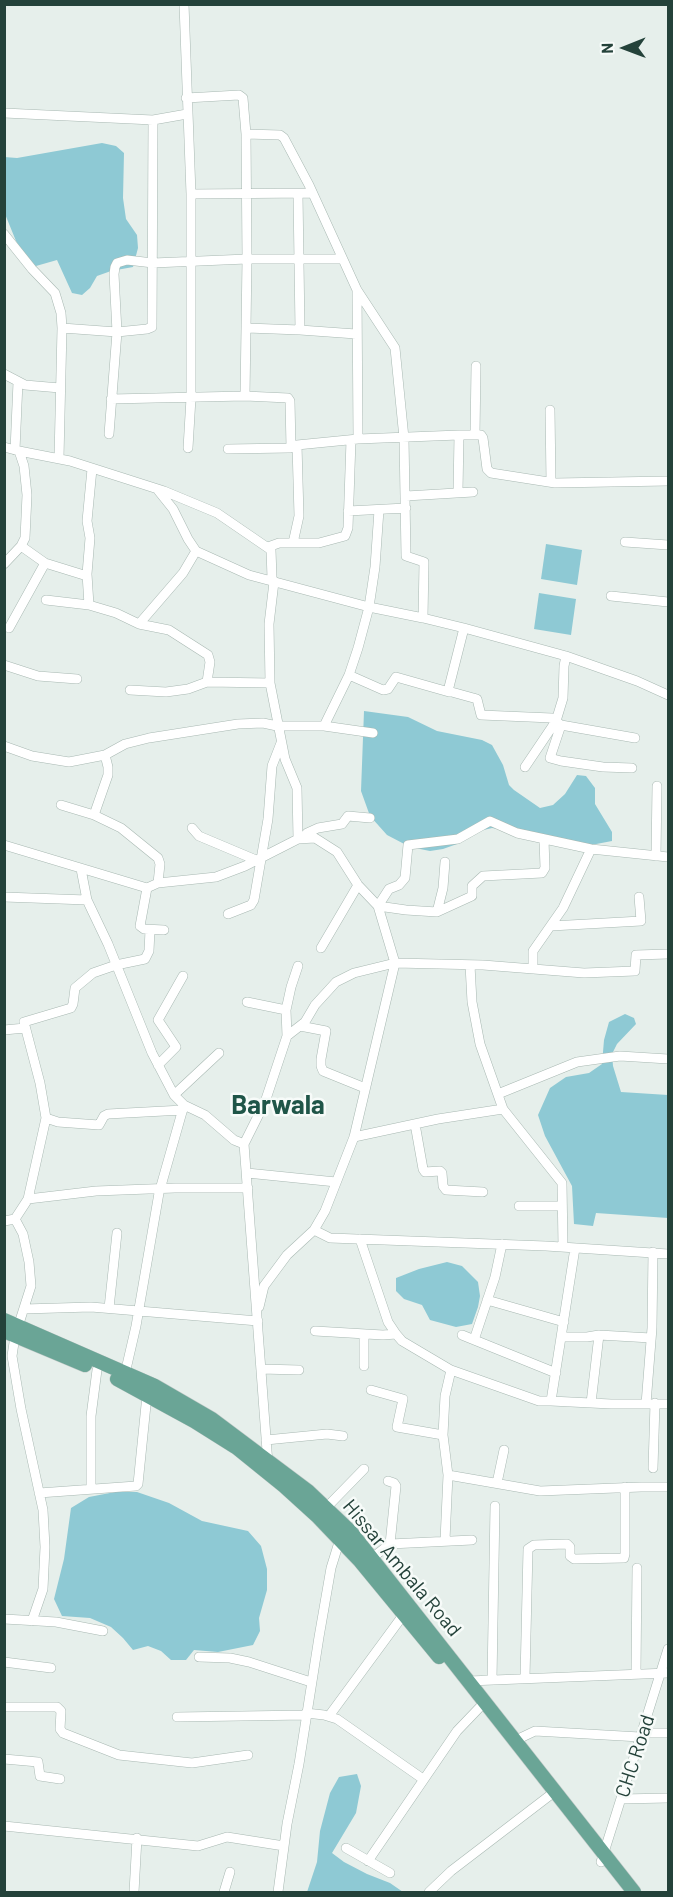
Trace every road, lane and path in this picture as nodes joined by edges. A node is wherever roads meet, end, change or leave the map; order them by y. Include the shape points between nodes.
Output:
1 (184, 4) edge
2 (186, 98) junction
3 (4, 112) edge
4 (187, 114) junction
5 (153, 120) junction
6 (246, 134) junction
7 (312, 193) junction
8 (191, 194) junction
9 (245, 194) junction
10 (298, 194) junction
11 (4, 234) edge
12 (247, 259) junction
13 (191, 260) junction
14 (299, 260) junction
15 (342, 260) junction
16 (153, 263) junction
17 (357, 290) junction
18 (62, 328) junction
19 (247, 328) junction
20 (300, 330) junction
21 (117, 332) junction
22 (356, 334) junction
23 (476, 366) dead end
24 (4, 374) edge
25 (18, 382) junction
26 (60, 388) junction
27 (245, 396) junction
28 (191, 398) junction
29 (111, 399) junction
30 (550, 410) dead end
31 (109, 434) dead end
32 (459, 435) junction
33 (475, 435) junction
34 (404, 438) junction
35 (354, 440) junction
36 (294, 446) junction
37 (188, 447) dead end
38 (10, 449) edge
39 (228, 449) dead end
40 (59, 458) junction
41 (93, 469) junction
42 (669, 481) edge
43 (551, 482) junction
44 (157, 489) junction
45 (458, 492) junction
46 (472, 492) dead end
47 (406, 496) junction
48 (406, 508) junction
49 (379, 510) junction
50 (348, 511) junction
51 (626, 542) dead end
52 (293, 543) junction
53 (669, 545) edge
54 (21, 546) junction
55 (268, 547) junction
56 (196, 551) junction
57 (45, 563) junction
58 (4, 564) edge
59 (87, 576) junction
60 (274, 582) junction
61 (611, 596) dead end
62 (46, 600) dead end
63 (669, 602) edge
64 (89, 605) junction
65 (369, 607) junction
66 (423, 618) junction
67 (139, 624) junction
68 (9, 628) dead end
69 (464, 628) junction
70 (567, 656) junction
71 (4, 665) edge
72 (350, 675) junction
73 (77, 679) dead end
74 (207, 682) junction
75 (270, 683) junction
76 (130, 690) dead end
77 (449, 692) junction
78 (669, 695) edge
79 (559, 723) junction
80 (277, 726) junction
81 (324, 726) junction
82 (373, 734) dead end
83 (635, 738) dead end
84 (281, 743) junction
85 (4, 746) edge
86 (105, 755) junction
87 (525, 766) dead end
88 (632, 768) dead end
89 (657, 786) dead end
90 (61, 805) dead end
91 (94, 815) junction
92 (370, 818) dead end
93 (192, 828) dead end
94 (301, 838) junction
95 (544, 840) junction
96 (4, 845) edge
97 (591, 849) junction
98 (656, 856) junction
99 (669, 856) edge
100 (258, 859) junction
101 (445, 862) dead end
102 (81, 869) junction
103 (158, 883) junction
104 (358, 885) junction
105 (147, 888) junction
106 (4, 897) edge
107 (639, 897) dead end
108 (87, 900) junction
109 (378, 906) junction
110 (437, 912) junction
111 (228, 914) dead end
112 (551, 926) junction
113 (150, 930) junction
114 (164, 930) dead end
115 (321, 948) dead end
116 (669, 954) edge
117 (395, 963) junction
118 (116, 965) junction
119 (470, 965) junction
120 (298, 966) dead end
121 (533, 969) junction
122 (183, 976) dead end
123 (248, 1002) dead end
124 (286, 1010) junction
125 (300, 1026) junction
126 (25, 1028) junction
127 (4, 1030) edge
128 (287, 1036) junction
129 (219, 1053) dead end
130 (669, 1059) edge
131 (158, 1065) junction
132 (365, 1088) junction
133 (498, 1094) junction
134 (174, 1095) junction
135 (183, 1108) junction
136 (503, 1108) junction
137 (46, 1118) junction
138 (415, 1124) junction
139 (354, 1137) junction
140 (244, 1144) junction
141 (247, 1173) junction
142 (336, 1182) junction
143 (248, 1188) junction
144 (160, 1189) junction
145 (483, 1192) dead end
146 (28, 1199) junction
147 (519, 1206) dead end
148 (562, 1206) junction
149 (15, 1219) junction
150 (4, 1221) edge
151 (314, 1230) junction
152 (117, 1233) dead end
153 (360, 1239) junction
154 (502, 1244) junction
155 (563, 1247) junction
156 (575, 1248) junction
157 (653, 1252) junction
158 (669, 1254) edge
159 (487, 1300) junction
160 (109, 1308) junction
161 (24, 1309) junction
162 (138, 1312) junction
163 (258, 1318) junction
164 (4, 1320) edge
165 (564, 1322) junction
166 (13, 1331) edge
167 (315, 1331) dead end
168 (364, 1334) junction
169 (396, 1334) junction
170 (462, 1335) dead end
171 (599, 1335) junction
172 (561, 1337) junction
173 (651, 1338) junction
174 (474, 1340) junction
175 (364, 1366) dead end
176 (261, 1369) junction
177 (97, 1370) junction
178 (299, 1370) dead end
179 (451, 1370) junction
180 (556, 1373) junction
181 (124, 1377) junction
182 (371, 1390) dead end
183 (147, 1395) junction
184 (551, 1401) junction
185 (591, 1403) junction
186 (650, 1403) junction
187 (669, 1404) edge
188 (443, 1435) junction
189 (343, 1436) dead end
190 (266, 1440) junction
191 (504, 1450) dead end
192 (267, 1466) junction
193 (653, 1468) dead end
194 (364, 1469) dead end
195 (448, 1475) junction
196 (388, 1481) dead end
197 (497, 1483) junction
198 (625, 1487) junction
199 (669, 1487) edge
200 (92, 1489) junction
201 (39, 1493) junction
202 (495, 1506) dead end
203 (326, 1508) junction
204 (340, 1539) junction
205 (446, 1540) junction
206 (472, 1540) dead end
207 (390, 1544) junction
208 (372, 1558) junction
209 (637, 1568) dead end
210 (404, 1614) junction
211 (4, 1619) edge
212 (32, 1621) junction
213 (103, 1631) dead end
214 (669, 1649) edge
215 (199, 1657) dead end
216 (4, 1662) edge
217 (51, 1668) dead end
218 (665, 1672) edge
219 (636, 1673) junction
220 (525, 1678) junction
221 (492, 1680) junction
222 (469, 1681) junction
223 (311, 1682) junction
224 (4, 1707) edge
225 (480, 1707) junction
226 (306, 1714) junction
227 (329, 1716) junction
228 (177, 1717) dead end
229 (669, 1733) edge
230 (641, 1735) junction
231 (516, 1740) junction
232 (248, 1755) dead end
233 (4, 1759) edge
234 (60, 1779) dead end
235 (423, 1779) junction
236 (549, 1796) junction
237 (621, 1798) junction
238 (669, 1798) edge
239 (4, 1826) edge
240 (137, 1838) junction
241 (284, 1845) junction
242 (346, 1848) dead end
243 (602, 1858) junction
244 (368, 1861) junction
245 (230, 1872) dead end
246 (390, 1873) dead end
247 (134, 1893) edge
248 (224, 1893) edge
249 (278, 1893) edge
250 (429, 1893) edge
251 (624, 1893) edge
252 (634, 1893) edge

1 - 2 street
2 - 4 street
2 - 6 street via 241,95
3 - 5 street
4 - 5 street
4 - 8 street
5 - 16 street
6 - 7 street via 282,136
6 - 9 street
7 - 10 street
7 - 15 street
8 - 9 street
8 - 13 street
9 - 10 street
9 - 12 street
10 - 14 street
11 - 18 street via 54,293
12 - 13 street
12 - 14 street
12 - 19 street
13 - 16 street
13 - 28 street
14 - 15 street
14 - 20 street
15 - 17 street
16 - 21 street via 152,327
16 - 21 street via 127,260 115,266
17 - 22 street
17 - 34 street via 396,350
18 - 21 street
18 - 26 street
19 - 20 street
19 - 27 street
20 - 22 street
21 - 29 street
22 - 35 street
23 - 33 street
24 - 25 street
25 - 26 street
25 - 38 street
26 - 40 street
27 - 28 street
27 - 36 street via 290,399
28 - 29 street
28 - 37 street
29 - 31 street
30 - 43 street
32 - 33 street
32 - 34 street
32 - 45 street
33 - 43 street via 483,437 489,472
34 - 35 street
34 - 47 street
35 - 36 street
35 - 50 street
36 - 39 street
36 - 52 street via 299,516
38 - 40 street
38 - 54 street via 24,466 26,531
40 - 41 street
41 - 44 street
41 - 59 street via 87,521
42 - 43 street
44 - 55 street via 217,513
44 - 56 street
45 - 46 street
45 - 47 street
47 - 48 street
48 - 49 street
48 - 66 street via 406,556 423,560 425,565
49 - 50 street
49 - 65 street
50 - 52 street via 344,537 319,543
51 - 53 street
52 - 55 street
54 - 57 street
54 - 58 street
55 - 60 street
56 - 60 street
56 - 67 street via 183,573
57 - 59 street
57 - 68 street
59 - 64 street
60 - 65 street
60 - 75 street via 268,624
61 - 63 street
62 - 64 street
64 - 67 street
65 - 66 street
65 - 72 street
66 - 69 street
67 - 74 street via 169,630 208,655
69 - 70 street
69 - 77 street
70 - 78 street
70 - 79 street
71 - 73 street via 38,676
72 - 77 street via 383,690 396,677
72 - 81 street
74 - 75 street
74 - 76 street via 188,690
75 - 80 street
77 - 79 street via 477,699 482,716 552,718
79 - 83 street
79 - 87 street
79 - 88 street via 550,758
80 - 81 street
80 - 84 street
80 - 86 street via 238,724 161,736 125,744
81 - 82 street
84 - 94 street via 297,788
84 - 100 street via 272,766 268,819
85 - 86 street via 32,756 69,762
86 - 91 street via 108,775
89 - 98 street
90 - 91 street
91 - 103 street via 117,824 156,856 160,864
92 - 94 street via 350,816 342,824 318,828
93 - 100 street via 199,836
94 - 100 street
94 - 104 street via 315,838 334,848
95 - 97 street
95 - 109 street via 489,821 458,839 408,844 405,878 389,890
95 - 110 street via 543,872 483,876 472,886 472,896
96 - 102 street
97 - 98 street
97 - 112 street
98 - 99 street
100 - 103 street via 216,877
100 - 111 street via 253,902
101 - 110 street
102 - 105 street
102 - 108 street
103 - 105 street
104 - 109 street
104 - 115 street
105 - 113 street via 140,924
106 - 108 street
107 - 112 street via 641,921
108 - 118 street
109 - 110 street
109 - 117 street
112 - 121 street via 533,951
113 - 114 street
113 - 118 street via 146,959
116 - 121 street via 636,955 635,971
117 - 119 street
117 - 125 street via 354,973 336,982
117 - 132 street
118 - 126 street via 93,973 75,988 71,1008 25,1021
118 - 131 street
119 - 121 street
119 - 133 street via 480,1044
120 - 124 street
122 - 131 street via 158,1020 176,1046
123 - 124 street
124 - 128 street
125 - 128 street
125 - 132 street via 326,1031 323,1071
126 - 127 street
126 - 137 street
128 - 140 street via 265,1102
129 - 134 street
130 - 133 street via 620,1056 577,1062
131 - 134 street
132 - 139 street
133 - 136 street
134 - 135 street
135 - 137 street via 108,1114 99,1125
135 - 140 street via 205,1115
135 - 144 street
136 - 138 street
136 - 148 street via 562,1183
137 - 146 street
138 - 139 street
138 - 145 street via 425,1172 440,1171 446,1190
139 - 142 street
140 - 141 street
141 - 142 street
141 - 143 street
142 - 151 street
143 - 144 street
143 - 163 street
144 - 146 street
144 - 162 street
146 - 149 street
147 - 148 street
148 - 155 street
149 - 150 street
149 - 161 street via 29,1262 31,1286
151 - 153 street via 330,1238
151 - 163 street via 287,1255 264,1286
152 - 160 street
153 - 154 street
153 - 169 street via 388,1322
154 - 155 street
154 - 159 street
155 - 156 street
156 - 157 street
156 - 165 street
157 - 158 street
157 - 173 street
159 - 165 street
159 - 174 street
160 - 161 street
160 - 162 street
161 - 166 street
162 - 163 street
162 - 181 street
163 - 176 street
164 - 166 main road, Hissar Ambala Road
165 - 172 street
166 - 177 main road, Hissar Ambala Road
166 - 181 main road, Hissar Ambala Road
166 - 201 street via 14,1375
167 - 168 street
168 - 169 street
168 - 175 street
169 - 179 street
170 - 174 street
171 - 172 street
171 - 173 street
171 - 185 street
172 - 180 street
173 - 186 street
174 - 180 street
176 - 178 street
176 - 190 street
177 - 181 main road, Hissar Ambala Road
177 - 200 street via 91,1416
179 - 184 street via 539,1401
179 - 188 street
180 - 184 street
181 - 183 main road, Hissar Ambala Road
181 - 192 main road, Hissar Ambala Road via 155,1386 212,1419
182 - 188 street via 403,1399 397,1427
183 - 192 main road, Hissar Ambala Road
183 - 200 street via 138,1484
184 - 185 street
185 - 186 street
186 - 187 street
186 - 193 street
188 - 195 street
189 - 190 street
190 - 192 street
191 - 197 street
192 - 203 main road, Hissar Ambala Road via 308,1491
192 - 204 main road, Hissar Ambala Road
194 - 203 street
195 - 197 street
195 - 205 street
196 - 207 street via 396,1486
197 - 198 street via 540,1491
198 - 199 street
198 - 220 street via 624,1558 574,1559 567,1544 534,1545 528,1549
200 - 201 street
201 - 212 street via 45,1567 43,1589
202 - 221 street
203 - 208 main road, Hissar Ambala Road
204 - 210 main road, Hissar Ambala Road
204 - 223 street via 331,1568
205 - 206 street
205 - 207 street
207 - 208 street
208 - 222 main road, Hissar Ambala Road
209 - 219 street
210 - 225 main road, Hissar Ambala Road
210 - 227 street
211 - 212 street
212 - 213 street
214 - 218 street, CHC Road
215 - 223 street via 249,1662
216 - 217 street
218 - 219 street
218 - 230 street, CHC Road
219 - 220 street
220 - 221 street
221 - 222 street
222 - 231 main road, Hissar Ambala Road
223 - 226 street
224 - 232 street via 57,1707 63,1733 119,1755 192,1763
225 - 235 street via 457,1731
225 - 236 main road, Hissar Ambala Road
226 - 227 street
226 - 228 street
226 - 241 street
227 - 235 street
229 - 230 street
230 - 231 street via 535,1731
230 - 237 street, CHC Road
231 - 243 main road, Hissar Ambala Road
233 - 234 street via 38,1762 40,1776
235 - 244 street
236 - 243 main road, Hissar Ambala Road
236 - 250 street via 451,1871
237 - 238 street
237 - 243 street, CHC Road
239 - 240 street
240 - 241 street via 198,1846 227,1837
240 - 247 street
241 - 249 street
242 - 244 street
243 - 251 main road, Hissar Ambala Road
243 - 252 main road, Hissar Ambala Road
244 - 246 street
245 - 248 street

